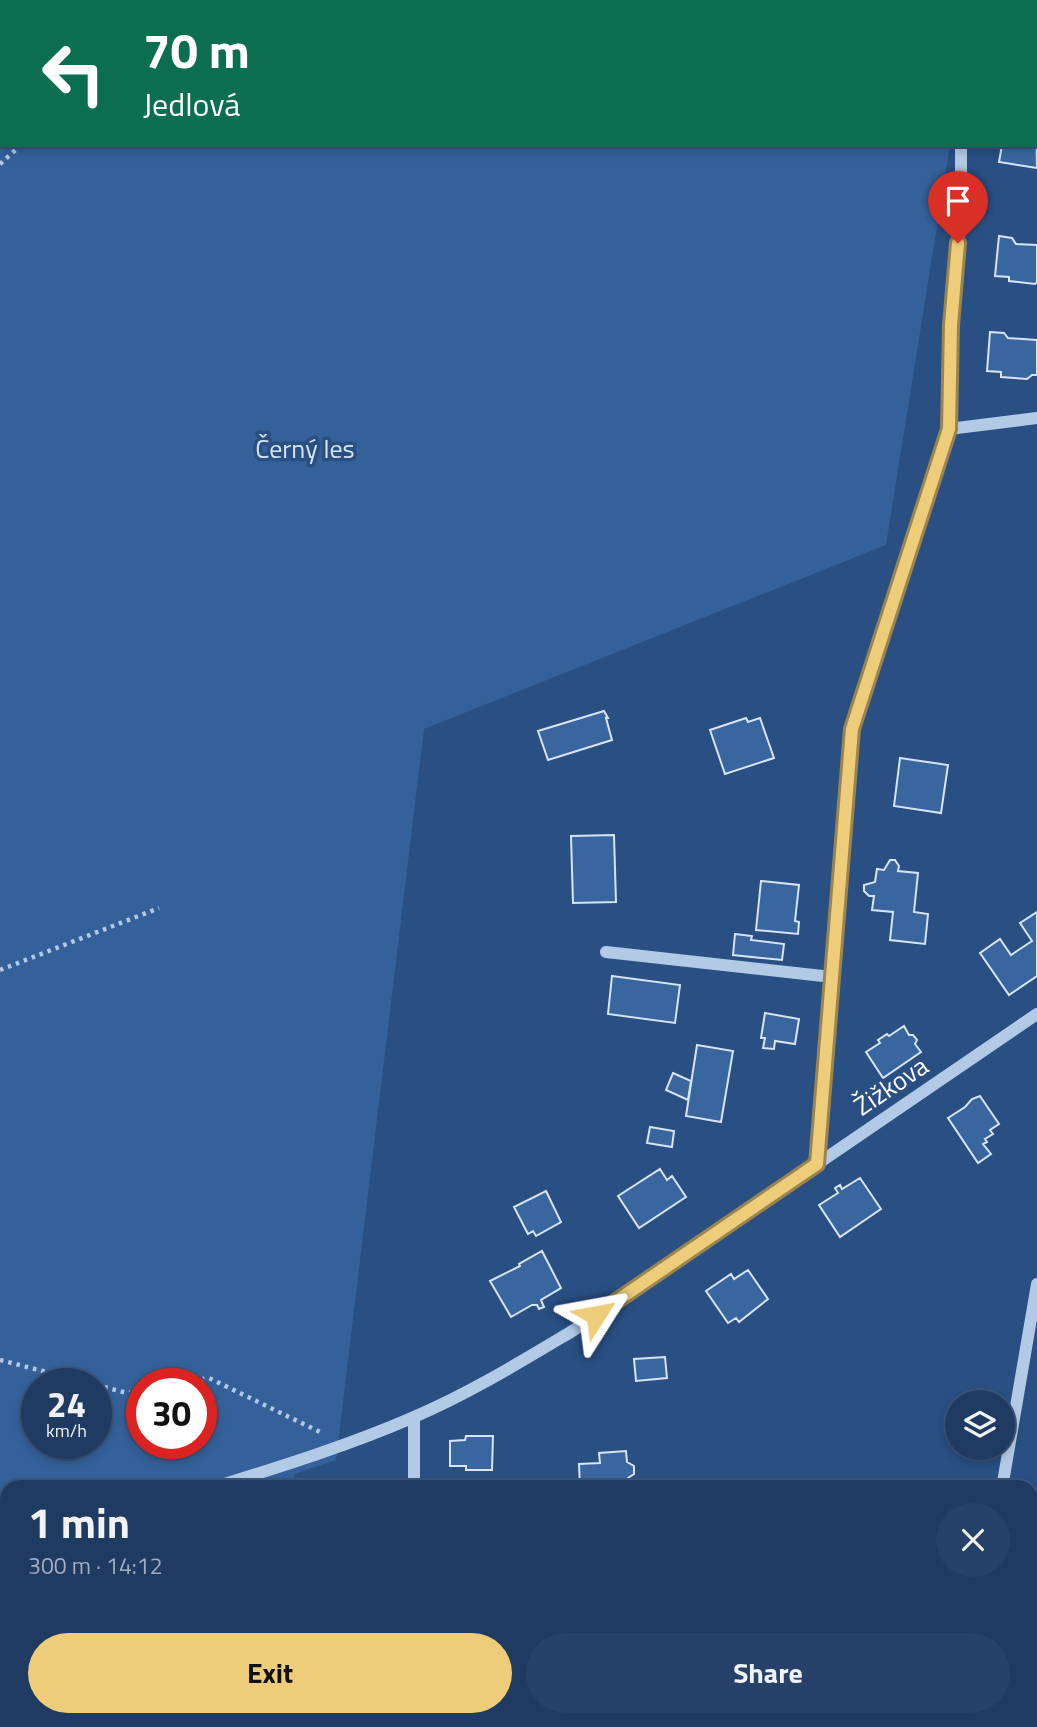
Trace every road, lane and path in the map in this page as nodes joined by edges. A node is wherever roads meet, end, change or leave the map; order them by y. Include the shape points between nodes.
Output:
1 (20, 147) edge
2 (961, 147) edge
3 (0, 164) edge
4 (1037, 418) edge
5 (949, 429) junction
6 (159, 908) dead end
7 (607, 952) dead end
8 (0, 970) edge
9 (832, 977) junction
10 (1037, 1014) edge
11 (817, 1164) junction
12 (1037, 1284) edge
13 (0, 1360) edge
14 (30, 1368) edge
15 (217, 1382) edge
16 (414, 1417) junction
17 (343, 1443) junction
18 (238, 1480) edge
19 (414, 1480) edge
20 (1003, 1480) edge

1 - 3 path
2 - 5 street
4 - 5 street
5 - 9 street via 852,729
6 - 8 path
7 - 9 street
9 - 11 street
10 - 11 street, Žižkova
11 - 16 street, Žižkova via 574,1330 510,1369
12 - 20 street
13 - 14 path
15 - 17 path
16 - 17 street, Žižkova
16 - 19 street
17 - 18 street, Žižkova

